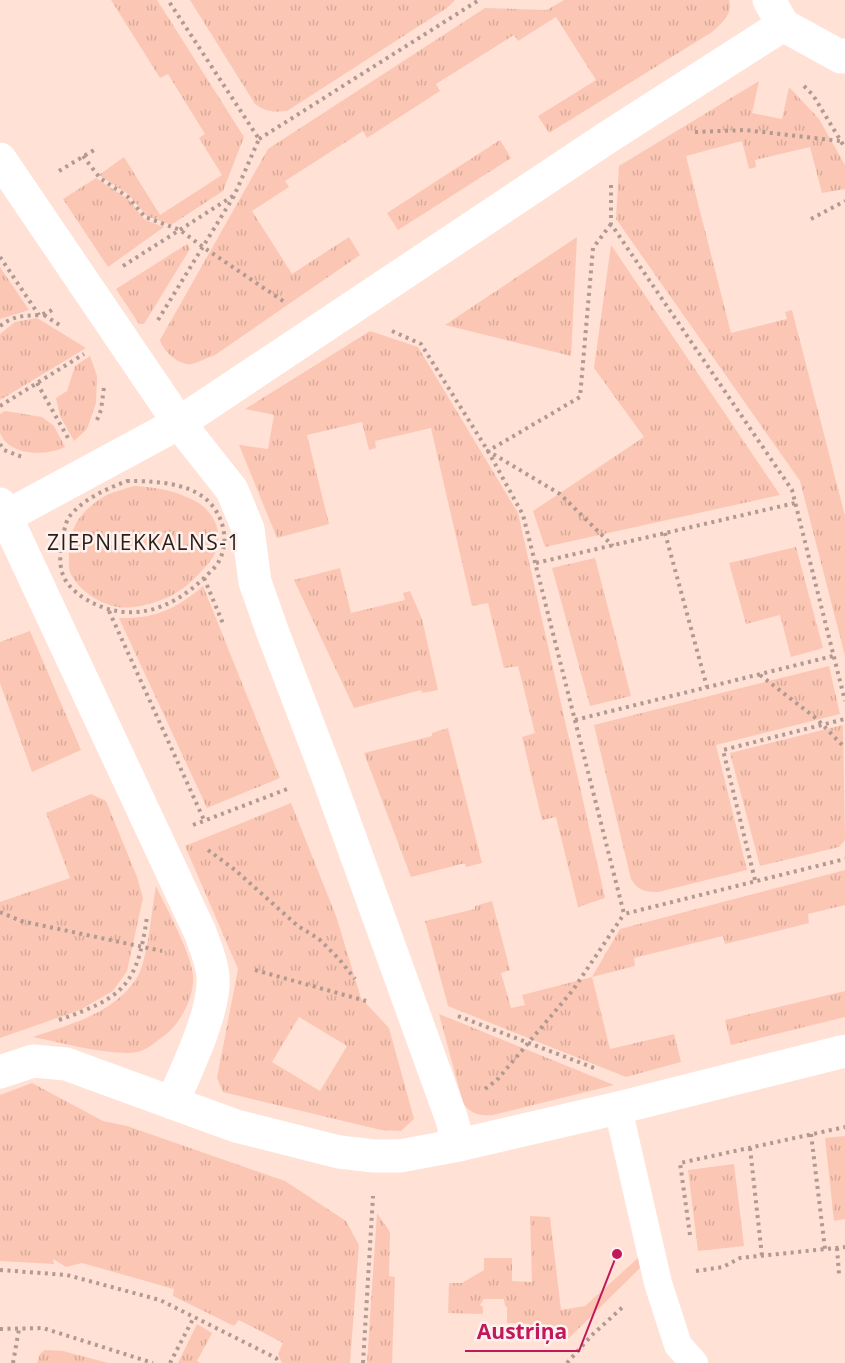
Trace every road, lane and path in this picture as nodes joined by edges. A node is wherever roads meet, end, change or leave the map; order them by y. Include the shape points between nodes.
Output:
1 (168, 0) edge
2 (479, 0) edge
3 (776, 12) edge
4 (843, 60) edge
5 (797, 78) dead end
6 (684, 132) dead end
7 (608, 136) junction
8 (259, 139) junction
9 (841, 141) junction
10 (845, 148) edge
11 (83, 156) dead end
12 (0, 159) edge
13 (234, 196) junction
14 (845, 201) edge
15 (811, 219) dead end
16 (611, 224) junction
17 (180, 230) junction
18 (203, 248) junction
19 (0, 257) edge
20 (122, 266) dead end
21 (88, 288) junction
22 (288, 304) dead end
23 (354, 306) junction
24 (41, 315) junction
25 (0, 324) edge
26 (64, 328) dead end
27 (125, 343) junction
28 (104, 381) dead end
29 (0, 406) edge
30 (179, 423) junction
31 (94, 427) dead end
32 (0, 444) edge
33 (488, 451) junction
34 (29, 458) dead end
35 (795, 503) junction
36 (3, 510) edge
37 (665, 533) junction
38 (613, 546) junction
39 (536, 563) junction
40 (109, 610) junction
41 (833, 656) junction
42 (760, 674) junction
43 (707, 687) junction
44 (845, 701) edge
45 (845, 719) edge
46 (575, 720) junction
47 (822, 725) junction
48 (845, 747) edge
49 (327, 774) junction
50 (204, 820) junction
51 (168, 834) junction
52 (845, 859) edge
53 (755, 881) junction
54 (148, 909) dead end
55 (624, 914) junction
56 (359, 986) dead end
57 (453, 1014) dead end
58 (54, 1022) dead end
59 (530, 1042) junction
60 (845, 1051) edge
61 (600, 1070) dead end
62 (0, 1072) edge
63 (172, 1103) junction
64 (618, 1108) junction
65 (845, 1127) edge
66 (455, 1131) junction
67 (811, 1134) junction
68 (750, 1148) junction
69 (374, 1156) junction
70 (691, 1239) dead end
71 (845, 1247) edge
72 (837, 1248) junction
73 (825, 1249) junction
74 (762, 1256) junction
75 (694, 1260) dead end
76 (0, 1270) edge
77 (696, 1271) junction
78 (839, 1274) dead end
79 (657, 1277) junction
80 (194, 1317) junction
81 (0, 1329) edge
82 (19, 1329) junction
83 (13, 1363) edge
84 (153, 1363) edge
85 (170, 1363) edge
86 (279, 1363) edge
87 (363, 1363) edge
88 (567, 1363) edge
89 (694, 1363) edge

1 - 8 path
2 - 8 path
3 - 4 street
3 - 7 street
5 - 9 path via 813,95
6 - 9 path via 745,130
7 - 16 path
7 - 23 street
8 - 13 path
9 - 10 path
11 - 17 path via 99,178 129,197 145,217
12 - 21 street
13 - 17 path
13 - 18 path
14 - 15 path
16 - 33 path via 593,248 580,397
16 - 35 path via 792,490
17 - 18 path
17 - 20 path
18 - 22 path
18 - 27 path via 144,342
19 - 24 path
21 - 24 path
21 - 27 street
23 - 30 street
23 - 33 path via 372,322 421,344
24 - 25 path via 14,316
24 - 26 path
27 - 29 path
27 - 30 street
28 - 31 path
30 - 36 street
30 - 49 street via 232,490 248,529 255,582
32 - 34 path via 4,450
33 - 38 path via 560,494
33 - 39 path via 523,515
35 - 37 path
35 - 41 path
36 - 51 street
37 - 38 path
37 - 43 path
38 - 39 path
39 - 46 path
40 - 40 path via 124,614 165,606 185,594 219,561 225,541 224,525 201,495 152,481 127,481 105,489 68,518 60,561 63,576 72,590
40 - 50 path
41 - 42 path
41 - 44 path
42 - 43 path
42 - 47 path
43 - 46 path
45 - 47 path
46 - 55 path
47 - 48 path
47 - 53 path via 723,750
49 - 50 path
49 - 66 street
50 - 51 path
51 - 56 path via 235,870 298,926 319,939
51 - 63 street via 213,976 213,994 195,1050
52 - 53 path
53 - 55 path
54 - 58 path via 142,947 131,978 97,1007
55 - 59 path via 573,990
57 - 59 path
59 - 61 path
59 - 66 path
60 - 64 street
62 - 63 street via 33,1061 66,1064
63 - 69 street via 236,1126 339,1152
64 - 66 street
64 - 79 lane
65 - 67 path
66 - 69 street via 400,1156
67 - 68 path
67 - 73 path
68 - 70 path via 680,1163
68 - 74 path
69 - 87 path
71 - 72 path
72 - 73 path
72 - 78 path
73 - 74 path
74 - 77 path
75 - 77 path
76 - 80 path via 67,1275 160,1300
77 - 79 path
79 - 88 path via 593,1334
79 - 89 lane via 678,1345
80 - 85 path
80 - 86 path
81 - 82 path
82 - 83 path
82 - 84 path via 43,1328

